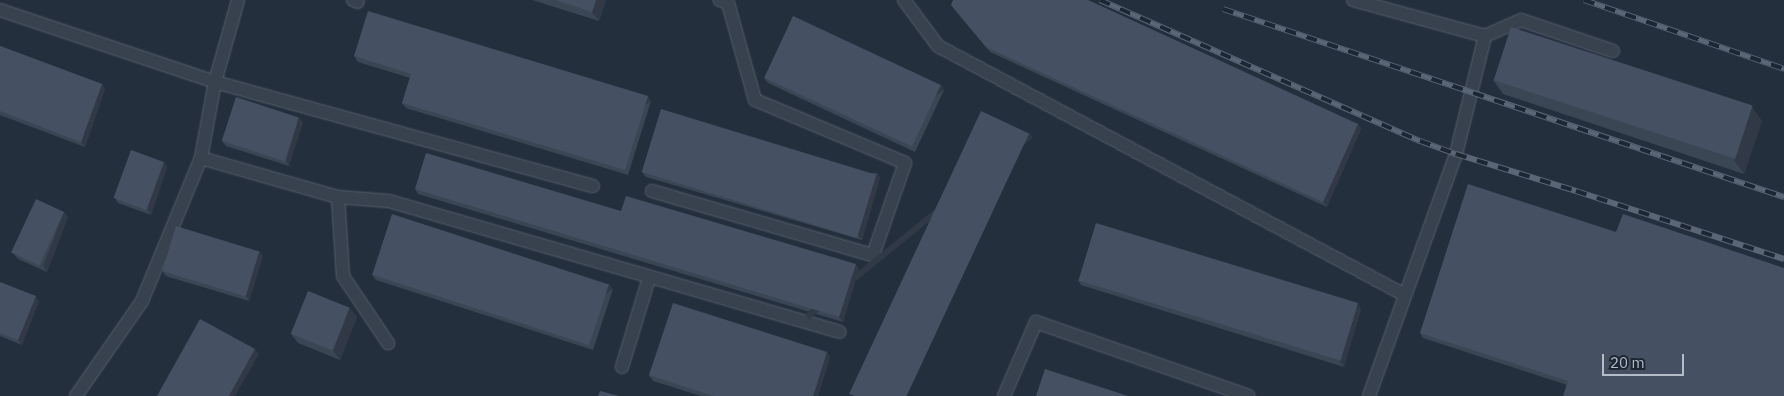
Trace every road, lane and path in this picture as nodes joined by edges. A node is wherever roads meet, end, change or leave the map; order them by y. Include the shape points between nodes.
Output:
1 (238, 0) edge
2 (720, 0) edge
3 (904, 0) edge
4 (1353, 0) edge
5 (0, 10) edge
6 (1485, 36) junction
7 (1613, 51) dead end
8 (215, 82) junction
9 (200, 158) junction
10 (593, 186) dead end
11 (652, 191) dead end
12 (338, 197) junction
13 (649, 278) junction
14 (1405, 295) junction
15 (839, 332) dead end
16 (388, 343) dead end
17 (622, 366) dead end
18 (76, 396) edge
19 (1004, 396) edge
20 (1248, 396) edge
21 (1370, 396) edge

1 - 8 lane
2 - 11 lane via 728,3 755,100 905,163 873,255
3 - 14 lane via 938,46
4 - 6 lane
5 - 8 lane
6 - 7 lane via 1520,20
6 - 14 lane via 1456,154
8 - 9 lane
8 - 10 lane
9 - 12 lane
9 - 18 lane via 142,301
12 - 13 lane via 389,201
12 - 16 lane via 343,276
13 - 15 lane
13 - 17 lane
14 - 21 lane
19 - 20 lane via 1036,322

